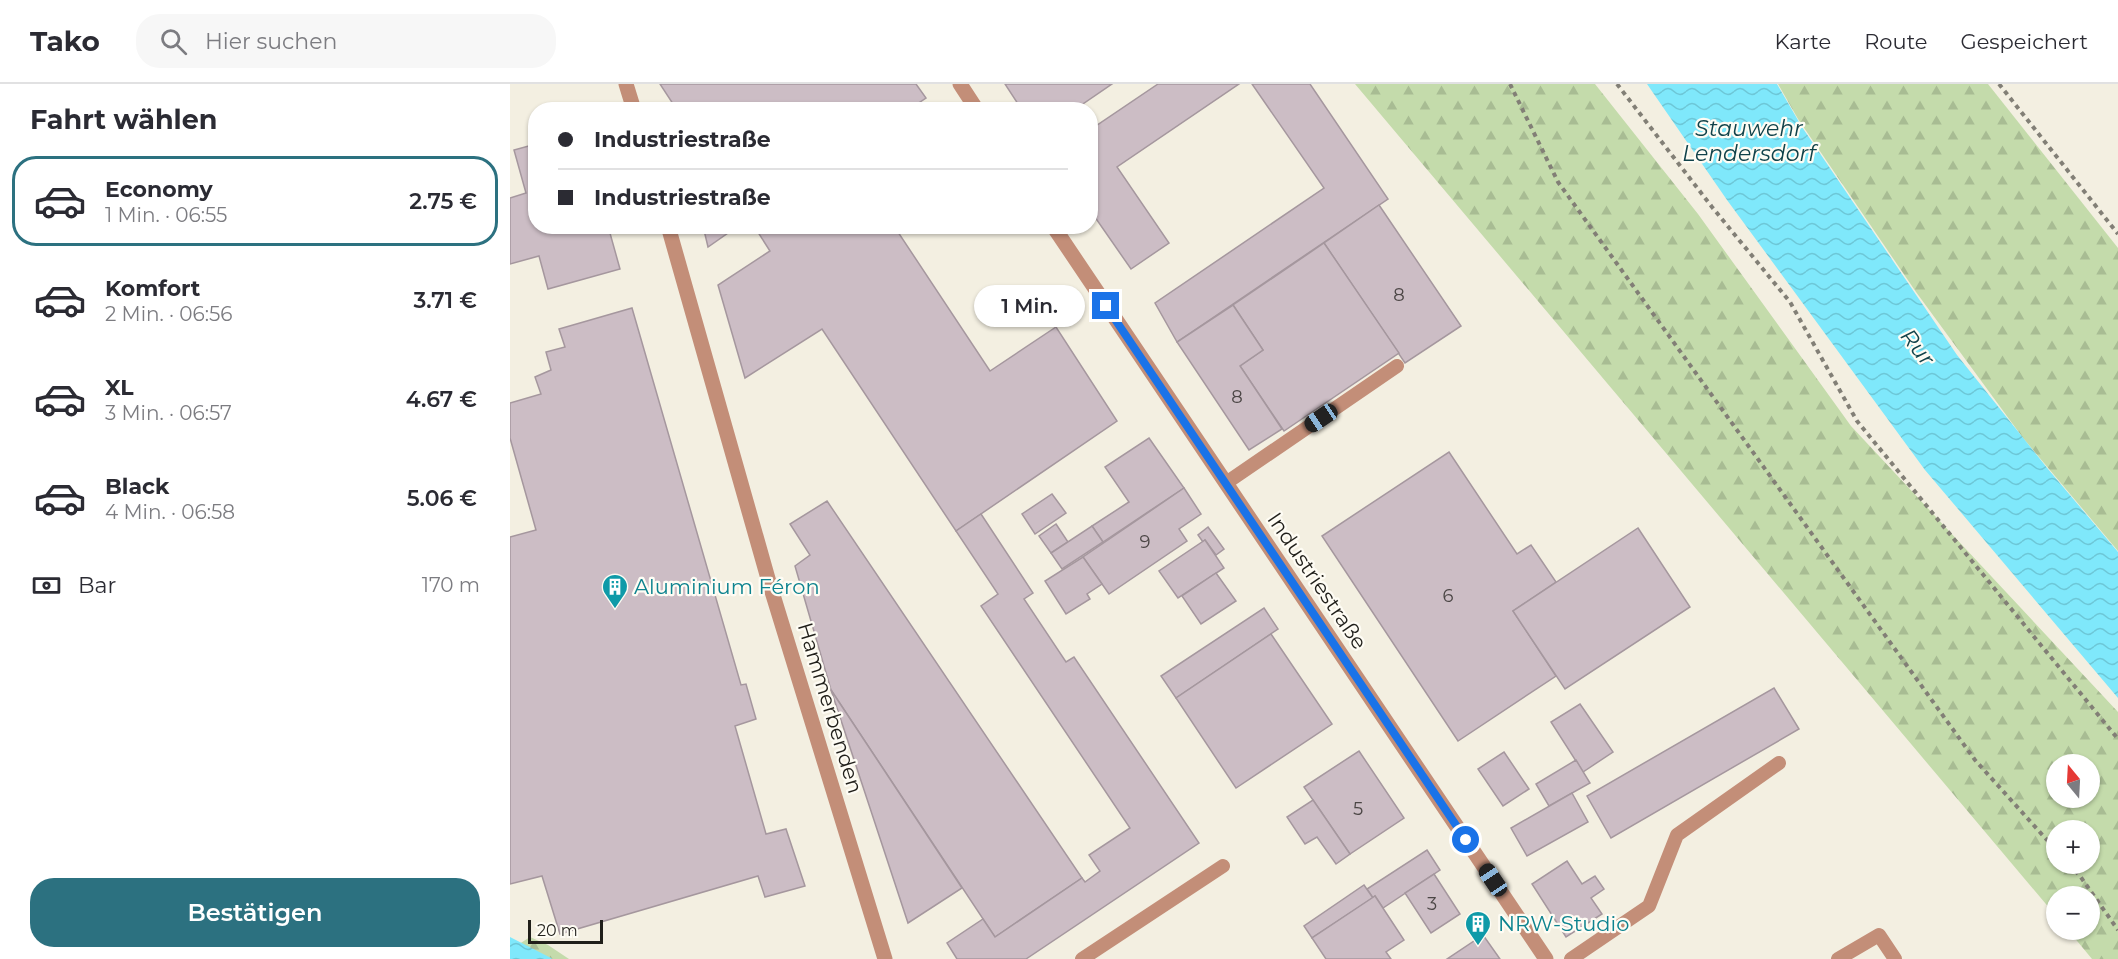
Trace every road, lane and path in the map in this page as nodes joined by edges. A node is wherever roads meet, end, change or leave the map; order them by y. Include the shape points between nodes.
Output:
1 (626, 84) edge
2 (960, 84) edge
3 (1510, 84) edge
4 (1617, 84) edge
5 (1999, 84) edge
6 (632, 102) edge
7 (972, 102) edge
8 (670, 234) edge
9 (1058, 234) edge
10 (2118, 234) edge
11 (1397, 366) dead end
12 (1226, 483) junction
13 (2118, 739) edge
14 (1779, 763) dead end
15 (2046, 839) edge
16 (1223, 866) dead end
17 (2076, 874) edge
18 (2118, 930) edge
19 (885, 959) edge
20 (1082, 959) edge
21 (1546, 959) edge
22 (1571, 959) edge
23 (1838, 959) edge
24 (1895, 959) edge

1 - 6 street
2 - 7 street
3 - 15 path via 1558,182 1975,760
4 - 13 path via 1790,302 1857,421
5 - 10 path
8 - 19 street, Hammerbenden via 769,582
9 - 12 street, Industriestraße
11 - 12 lane
12 - 21 street, Industriestraße
14 - 22 lane via 1677,835 1649,906
16 - 20 lane
17 - 18 path
23 - 24 lane via 1879,934

